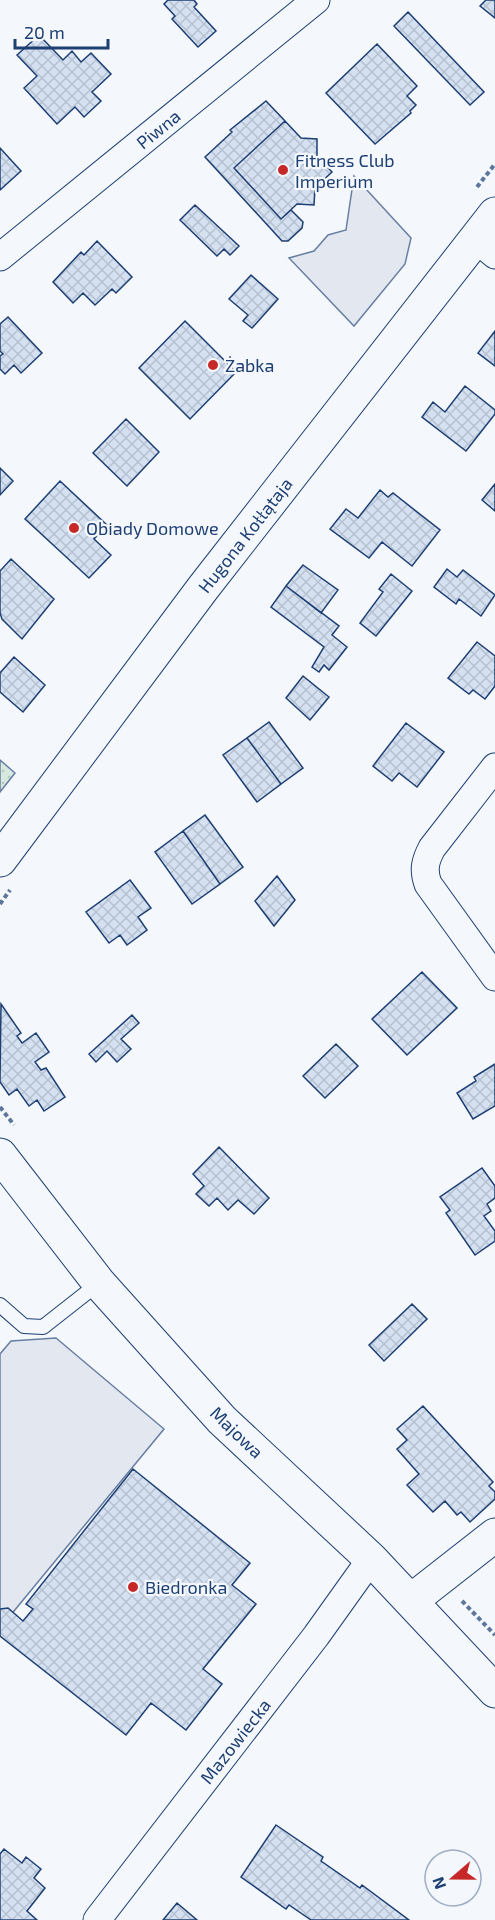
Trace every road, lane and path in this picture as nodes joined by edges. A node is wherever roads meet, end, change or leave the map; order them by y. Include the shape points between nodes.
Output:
1 (316, 0) edge
2 (495, 214) edge
3 (485, 247) edge
4 (0, 257) edge
5 (495, 767) edge
6 (0, 860) edge
7 (495, 977) edge
8 (0, 1155) edge
9 (99, 1283) junction
10 (0, 1305) edge
11 (495, 1535) edge
12 (371, 1558) junction
13 (440, 1578) junction
14 (412, 1600) junction
15 (495, 1635) edge
16 (495, 1691) edge
17 (97, 1920) edge

1 - 4 street, Piwna
2 - 3 street, Hugona Kołłątaja
3 - 6 street, Hugona Kołłątaja via 203,588
5 - 7 street via 432,848 425,860 424,873
8 - 9 street, Majowa
9 - 10 lane via 43,1327 24,1326
9 - 12 street, Majowa via 222,1420
11 - 13 street
12 - 14 street, Majowa
12 - 17 street, Mazowiecka via 316,1636
13 - 14 street
13 - 15 path
14 - 16 street, Majowa

